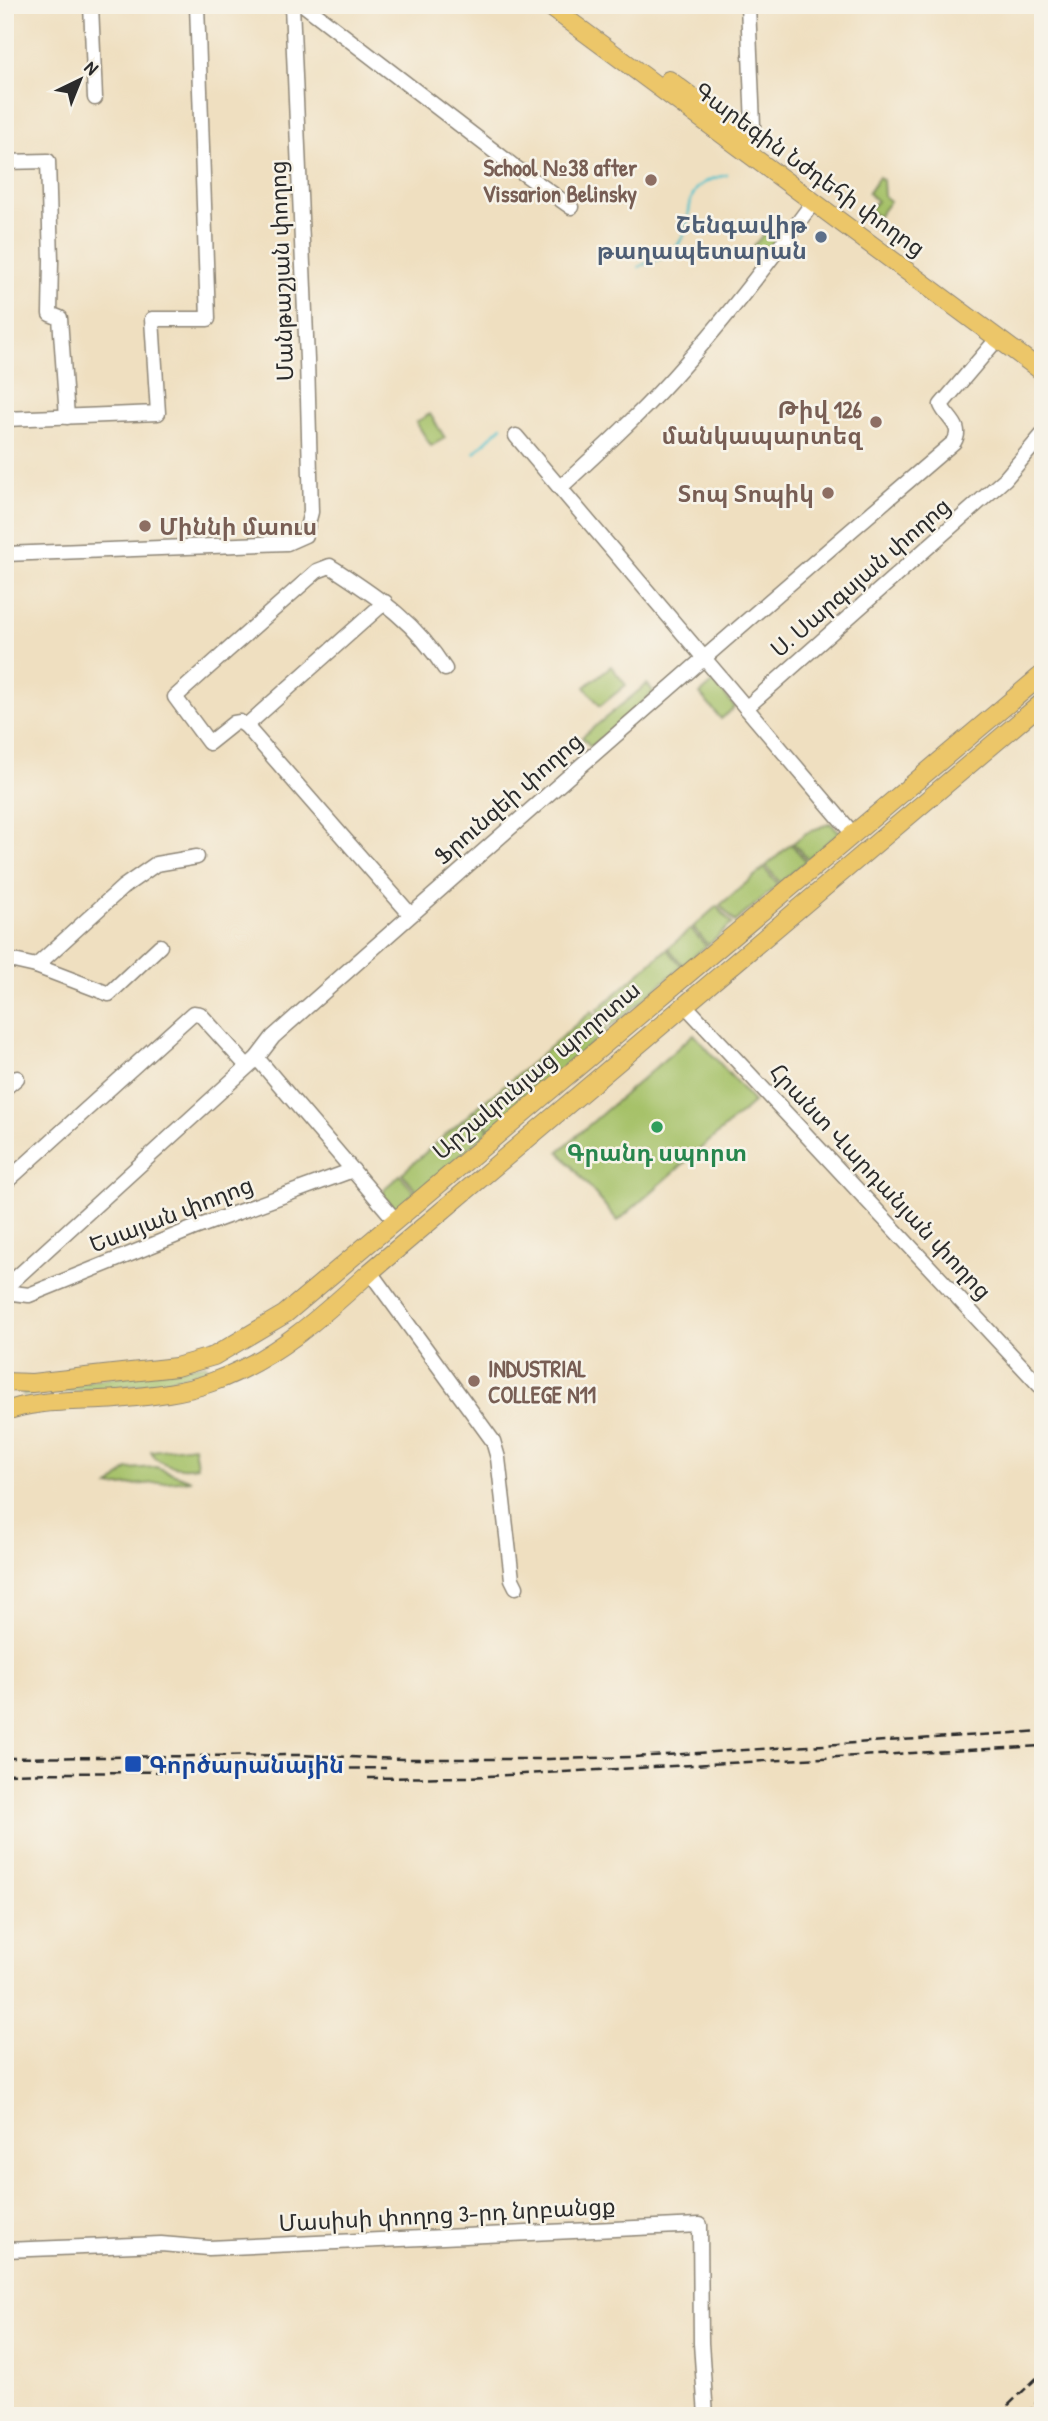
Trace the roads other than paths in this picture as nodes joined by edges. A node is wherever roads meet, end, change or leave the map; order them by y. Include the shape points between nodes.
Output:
1 (91, 5) edge
2 (197, 5) edge
3 (292, 5) edge
4 (304, 5) edge
5 (548, 5) edge
6 (568, 5) edge
7 (748, 5) edge
8 (95, 98) dead end
9 (747, 146) junction
10 (5, 162) edge
11 (814, 201) junction
12 (571, 207) dead end
13 (998, 338) junction
14 (1043, 358) edge
15 (1043, 372) edge
16 (66, 417) junction
17 (5, 419) edge
18 (1043, 433) edge
19 (516, 436) dead end
20 (560, 488) junction
21 (5, 554) edge
22 (385, 602) junction
23 (703, 658) junction
24 (445, 669) dead end
25 (1043, 674) edge
26 (1027, 687) junction
27 (1042, 703) edge
28 (746, 708) junction
29 (1000, 710) junction
30 (1016, 725) junction
31 (246, 726) junction
32 (853, 834) junction
33 (197, 857) dead end
34 (410, 914) junction
35 (160, 946) dead end
36 (5, 959) edge
37 (36, 966) junction
38 (671, 988) junction
39 (685, 1005) junction
40 (252, 1062) junction
41 (17, 1078) dead end
42 (5, 1088) edge
43 (353, 1170) junction
44 (5, 1182) edge
45 (396, 1221) junction
46 (356, 1254) junction
47 (370, 1272) junction
48 (5, 1290) edge
49 (214, 1356) junction
50 (221, 1378) junction
51 (5, 1382) edge
52 (1043, 1389) edge
53 (5, 1412) edge
54 (516, 1587) dead end
55 (5, 2250) edge
56 (706, 2416) edge

1 - 8 street
2 - 16 street via 208,319 152,319 158,413
3 - 21 street, Մանթաշյան փողոց via 308,373 311,512 304,535 287,544
4 - 12 street
5 - 9 main road, Գարեգին Նժդեհի փողոց
6 - 9 main road, Գարեգին Նժդեհի փողոց
7 - 9 street via 753,126
9 - 11 main road, Գարեգին Նժդեհի փողոց
9 - 14 main road, Գարեգին Նժդեհի փողոց
10 - 16 street via 48,161 50,314 60,318
11 - 13 main road, Գարեգին Նժդեհի փողոց
11 - 20 street via 684,366
13 - 15 main road, Գարեգին Նժդեհի փողոց
13 - 23 street, Ֆրունզեի փողոց via 941,405 957,428 954,442
16 - 17 street
18 - 28 street, Ս. Սարգսյան փողոց via 1005,479
19 - 20 street
20 - 23 street
22 - 24 street via 418,632
22 - 31 street
22 - 31 street via 330,566 317,571 176,695 209,743 234,723
23 - 28 street
23 - 34 street, Ֆրունզեի փողոց
25 - 26 main road, Արշակունյաց պողոտա
26 - 27 main road via 1027,699
26 - 29 main road, Արշակունյաց պողոտա
27 - 30 main road, Արշակունյաց պողոտա
28 - 32 street
29 - 30 main road via 1017,709
29 - 32 main road, Արշակունյաց պողոտա
30 - 39 main road, Արշակունյաց պողոտա
31 - 34 street
32 - 38 main road, Արշակունյաց պողոտա
33 - 37 street via 156,864
34 - 40 street, Ֆրունզեի փողոց
35 - 37 street via 109,994
36 - 37 street
38 - 39 main road
38 - 45 main road, Արշակունյաց պողոտա
39 - 47 main road, Արշակունյաց պողոտա
39 - 52 street, Հրանտ Վարդանյան փողոց
40 - 43 street
40 - 44 street via 200,1014 192,1013
40 - 48 street, Ֆրունզեի փողոց
41 - 42 street
43 - 45 street
43 - 48 street, Եսայան փողոց via 29,1295
45 - 46 main road, Արշակունյաց պողոտա
46 - 47 main road
46 - 49 main road, Արշակունյաց պողոտա via 285,1314
47 - 50 main road, Արշակունյաց պողոտա via 317,1321
47 - 54 street via 493,1441
49 - 50 main road via 225,1367
49 - 51 main road, Արշակունյաց պողոտա via 136,1372
50 - 53 main road, Արշակունյաց պողոտա via 186,1389 22,1406
55 - 56 street, Մասիսի փողոց 3-րդ նրբանցք via 162,2244 209,2248 700,2225

